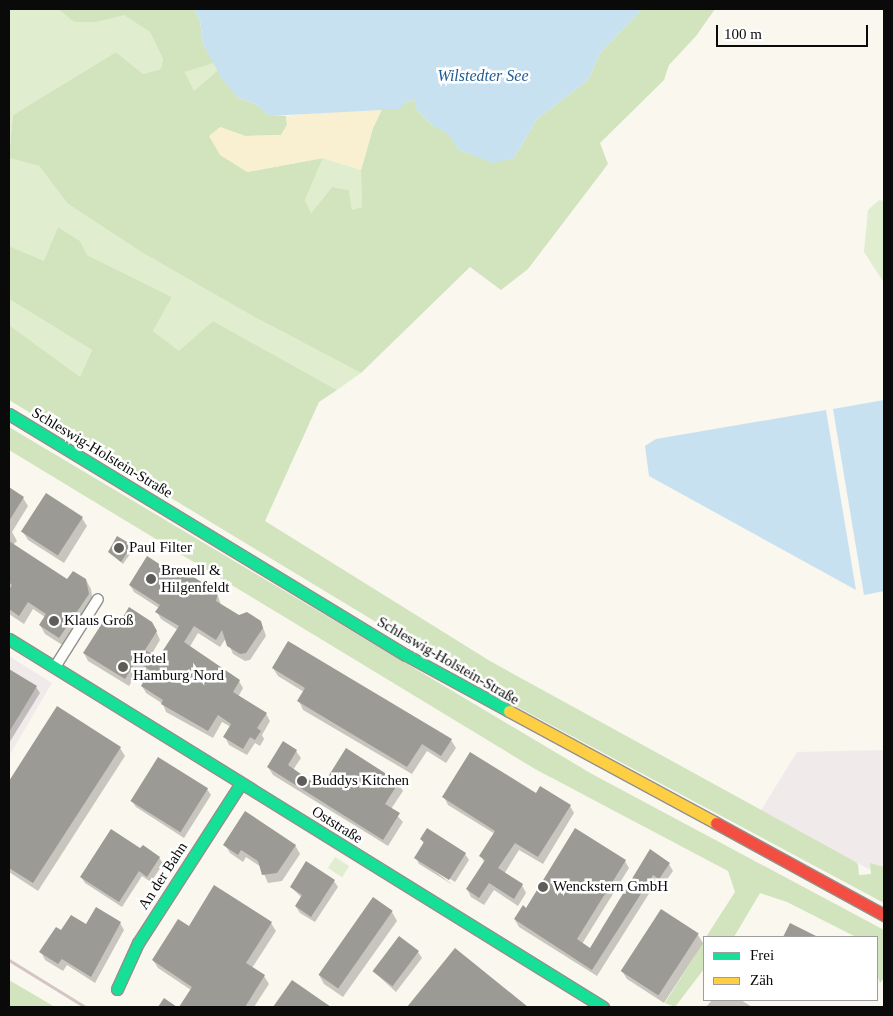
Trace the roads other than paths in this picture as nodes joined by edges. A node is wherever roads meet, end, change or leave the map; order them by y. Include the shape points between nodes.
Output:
1 (9, 414) edge
2 (98, 599) dead end
3 (9, 638) edge
4 (55, 667) junction
5 (241, 783) junction
6 (884, 915) edge
7 (117, 989) dead end
8 (587, 997) junction
9 (580, 1007) edge
10 (603, 1007) edge

1 - 6 main road, Schleswig-Holstein-Straße via 430,669
2 - 4 street
3 - 4 main road, Oststraße
4 - 5 main road, Oststraße
5 - 7 main road, An der Bahn via 138,943
5 - 8 main road, Oststraße
8 - 9 street
8 - 10 main road, Oststraße

